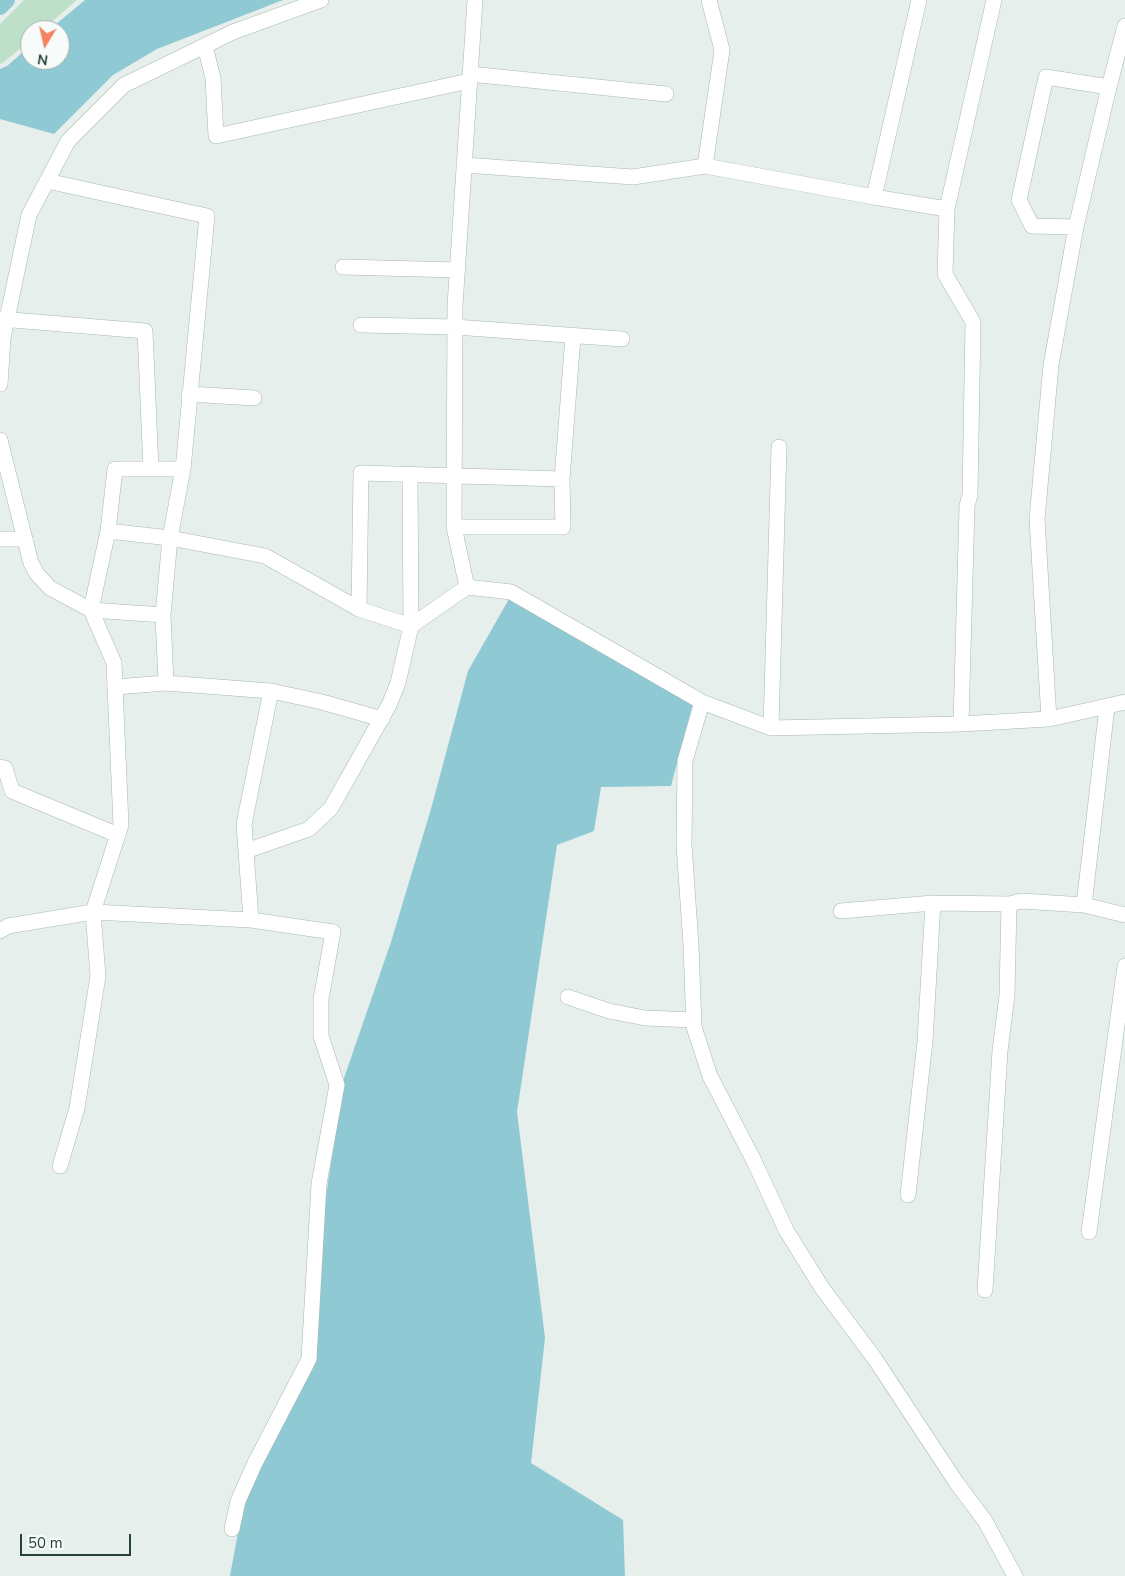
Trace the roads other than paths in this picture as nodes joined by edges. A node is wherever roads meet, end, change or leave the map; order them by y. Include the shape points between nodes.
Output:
1 (321, 0) edge
2 (474, 0) edge
3 (709, 0) edge
4 (919, 0) edge
5 (994, 0) edge
6 (1125, 26) edge
7 (205, 46) junction
8 (470, 77) junction
9 (1109, 87) junction
10 (666, 94) dead end
11 (464, 165) junction
12 (706, 166) junction
13 (47, 181) junction
14 (874, 197) junction
15 (947, 209) junction
16 (1076, 227) junction
17 (343, 267) dead end
18 (457, 270) junction
19 (3, 320) edge
20 (361, 325) dead end
21 (455, 327) junction
22 (573, 336) junction
23 (622, 340) dead end
24 (0, 384) edge
25 (189, 394) junction
26 (254, 398) dead end
27 (0, 440) edge
28 (779, 447) dead end
29 (183, 468) junction
30 (151, 469) junction
31 (410, 475) junction
32 (454, 477) junction
33 (562, 479) junction
34 (454, 527) junction
35 (108, 531) junction
36 (170, 538) junction
37 (0, 539) edge
38 (25, 539) junction
39 (467, 587) junction
40 (359, 609) junction
41 (91, 610) junction
42 (164, 615) junction
43 (411, 626) junction
44 (166, 684) junction
45 (115, 687) junction
46 (271, 691) junction
47 (702, 702) junction
48 (1125, 702) edge
49 (1106, 706) junction
50 (382, 719) junction
51 (1049, 720) junction
52 (961, 724) junction
53 (771, 728) junction
54 (0, 767) edge
55 (118, 835) junction
56 (246, 851) junction
57 (933, 903) junction
58 (1009, 904) junction
59 (1084, 904) junction
60 (841, 911) dead end
61 (93, 912) junction
62 (1125, 916) edge
63 (251, 920) junction
64 (0, 931) edge
65 (1125, 966) edge
66 (568, 997) dead end
67 (694, 1020) junction
68 (60, 1166) dead end
69 (908, 1196) dead end
70 (1089, 1232) dead end
71 (985, 1290) dead end
72 (232, 1529) dead end
73 (1015, 1576) edge

1 - 7 street via 233,32
2 - 8 street
3 - 12 street via 722,50
4 - 14 street
5 - 15 street
6 - 9 street
7 - 8 street via 213,78 216,136
7 - 13 street via 124,84 68,140
8 - 10 street
8 - 11 street
9 - 16 street
9 - 16 street via 1046,77 1019,200 1032,226
11 - 12 street via 633,177
11 - 18 street
12 - 14 street
13 - 19 street via 29,215
13 - 25 street via 207,216
14 - 15 street
15 - 52 street via 945,274 973,322
16 - 51 street via 1051,365 1037,519
17 - 18 street
18 - 21 street
19 - 24 street
19 - 30 street via 145,332
20 - 21 street
21 - 22 street
21 - 32 street
22 - 23 street
22 - 33 street
25 - 26 street
25 - 29 street
27 - 38 street
28 - 53 street
29 - 30 street
29 - 36 street
30 - 35 street via 115,469
31 - 32 street
31 - 40 street via 361,473
31 - 43 street
32 - 33 street
32 - 34 street
33 - 34 street via 563,527
34 - 39 street
35 - 36 street
35 - 41 street
36 - 40 street via 265,556
36 - 42 street
37 - 38 street
38 - 41 street via 31,563 50,588
39 - 43 street
39 - 47 street via 511,592
40 - 43 street
41 - 42 street
41 - 45 street via 114,663
42 - 44 street
43 - 50 street via 398,683
44 - 45 street
44 - 46 street
45 - 55 street via 121,825
46 - 50 street
46 - 56 street via 244,824
47 - 53 street
47 - 67 street via 685,761 684,844
48 - 49 street
49 - 51 street
49 - 59 street
50 - 56 street via 332,808 310,829
51 - 52 street
52 - 53 street
54 - 55 street via 5,768 12,791
55 - 61 street
56 - 63 street
57 - 58 street
57 - 60 street
57 - 69 street via 924,1041
58 - 59 street via 1021,901
58 - 71 street via 1007,996 1000,1051
59 - 62 street
61 - 63 street
61 - 64 street via 8,926
61 - 68 street via 98,976 77,1108
63 - 72 street via 333,932 321,999 321,1036 337,1085 318,1184 309,1359 255,1463 238,1502
65 - 70 street
66 - 67 street via 609,1011 645,1018
67 - 73 street via 710,1076 786,1230 822,1288 875,1359 985,1521

